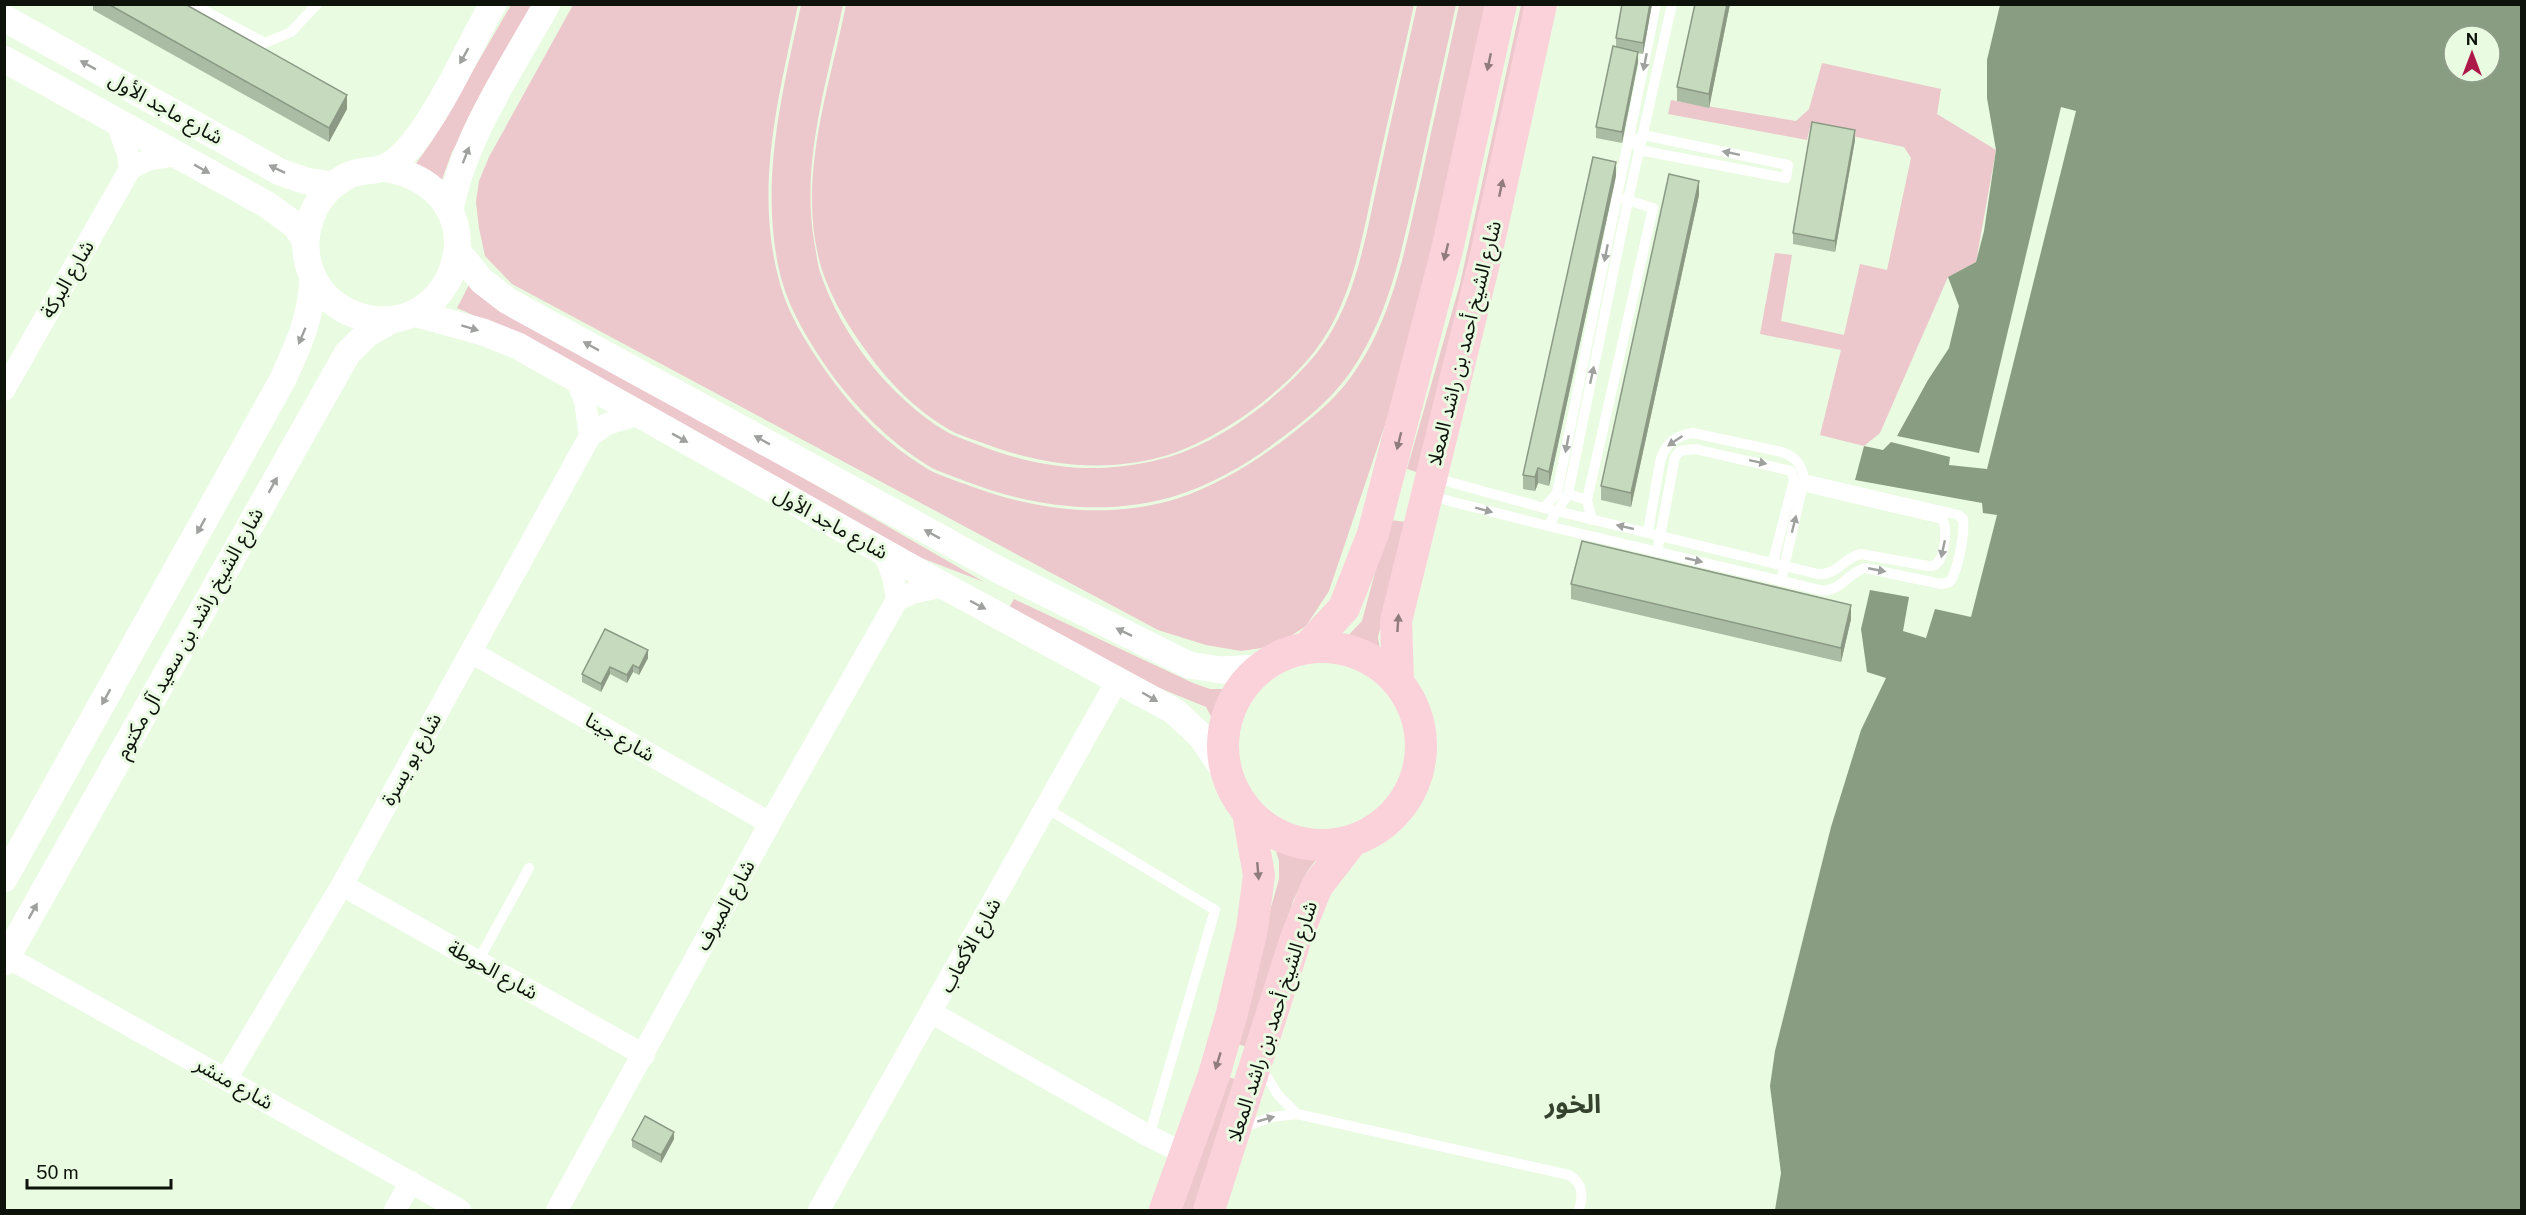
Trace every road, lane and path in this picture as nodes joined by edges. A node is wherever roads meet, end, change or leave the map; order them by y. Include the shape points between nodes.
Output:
1 (192, 4) edge
2 (317, 4) edge
3 (493, 4) edge
4 (547, 4) edge
5 (1501, 4) edge
6 (1541, 4) edge
7 (1656, 4) edge
8 (1672, 4) edge
9 (4, 18) edge
10 (4, 59) edge
11 (116, 120) junction
12 (1637, 140) junction
13 (177, 155) junction
14 (383, 168) junction
15 (130, 169) junction
16 (333, 185) junction
17 (1623, 199) junction
18 (450, 211) junction
19 (305, 240) junction
20 (458, 252) junction
21 (313, 279) junction
22 (402, 317) junction
23 (577, 381) junction
24 (4, 390) edge
25 (638, 415) junction
26 (590, 436) junction
27 (1800, 483) junction
28 (1429, 486) junction
29 (1568, 494) junction
30 (1587, 500) junction
31 (1544, 508) junction
32 (1557, 511) junction
33 (1593, 520) junction
34 (1548, 526) junction
35 (1648, 532) junction
36 (1660, 535) junction
37 (1657, 552) junction
38 (884, 553) junction
39 (1779, 563) junction
40 (1780, 581) junction
41 (944, 586) junction
42 (897, 600) junction
43 (1308, 647) junction
44 (471, 652) junction
45 (1259, 668) junction
46 (1118, 679) junction
47 (1398, 681) junction
48 (1224, 770) junction
49 (1046, 808) junction
50 (1248, 813) junction
51 (770, 823) junction
52 (1352, 841) junction
53 (529, 868) dead end
54 (4, 879) edge
55 (342, 885) junction
56 (6, 959) edge
57 (478, 961) junction
58 (932, 1013) junction
59 (644, 1055) junction
60 (1258, 1061) junction
61 (226, 1079) junction
62 (1297, 1114) junction
63 (1236, 1131) junction
64 (1149, 1136) junction
65 (1185, 1154) junction
66 (411, 1182) junction
67 (395, 1210) edge
68 (460, 1210) edge
69 (557, 1210) edge
70 (819, 1210) edge
71 (1166, 1210) edge
72 (1209, 1210) edge
73 (1579, 1210) edge

1 - 2 lane via 265,43 291,32
3 -> 14 street via 415,141 401,157
18 -> 4 street via 471,144
5 -> 43 main road, شارع الشيخ أحمد بن راشد المعلا via 1447,250 1373,534 1344,608
28 -> 6 main road, شارع الشيخ أحمد بن راشد المعلا via 1485,260
7 -> 12 lane
8 - 12 lane
16 -> 9 street, شارع ماجد الأول via 306,181 280,171
10 - 11 street, شارع ماجد الأول
11 - 13 street, شارع ماجد الأول
11 - 15 street
12 -> 12 lane via 1786,178 1788,165
12 - 17 lane
12 - 17 lane via 1627,150
13 - 15 street via 150,159
13 -> 19 street, شارع ماجد الأول via 266,204 295,225
14 - 16 street via 365,170
14 - 18 street via 404,171 423,180
15 - 24 street, شارع البركة
16 - 19 street via 309,219
29 -> 17 lane
17 - 30 lane via 1653,208
17 -> 31 lane via 1557,494
18 - 20 street via 457,231
19 - 21 street
20 - 22 street via 450,277 435,298
45 -> 20 street, شارع ماجد الأول via 1221,670 1189,664 999,570 508,301 482,281
21 - 22 street via 327,298 346,312 368,319
21 -> 54 street, شارع الشيخ راشد بن سعيد آل مكتوم via 307,325 282,381
22 -> 23 street, شارع ماجد الأول via 483,332 518,346
56 -> 22 street, شارع الشيخ راشد بن سعيد آل مكتوم via 347,354 367,334
23 - 25 street, شارع ماجد الأول
23 - 26 street via 585,401
25 - 26 street via 607,424
25 -> 38 street, شارع ماجد الأول
26 - 44 street, شارع بو يسرة
27 -> 35 lane via 1803,471 1796,459 1782,452 1681,435 1664,451
36 -> 27 lane via 1672,464 1680,451 1695,449 1787,469
27 - 39 lane
27 -> 39 lane via 1942,519 1946,527 1940,560 1928,566 1862,554 1827,575
40 -> 27 lane via 1828,591 1865,568 1941,584 1950,582 1954,575 1963,528 1963,519 1958,515
28 - 31 lane
28 -> 34 lane
47 -> 28 main road, شارع الشيخ أحمد بن راشد المعلا via 1396,621
29 - 30 lane
29 - 32 lane
30 - 33 lane
31 - 32 lane
32 - 33 lane
32 - 34 lane
35 -> 33 lane
34 - 37 lane
35 - 36 lane
36 - 37 lane
36 - 39 lane
37 -> 40 lane
38 - 41 street, شارع ماجد الأول
38 - 42 street
39 - 40 lane
41 - 42 street
41 -> 46 street, شارع ماجد الأول
42 - 51 street, شارع الميرف
43 - 45 main road via 1274,658
43 - 47 main road via 1352,652 1372,660
44 - 51 street, شارع جيتا
44 - 55 street, شارع بو يسرة
45 - 48 main road via 1235,697 1223,732
46 -> 48 street, شارع ماجد الأول via 1174,711 1201,736
46 - 49 street, شارع الأكعاب
47 - 52 main road via 1415,709 1422,741 1418,773 1404,803 1381,826
48 - 50 main road
49 - 58 street, شارع الأكعاب
49 - 64 lane via 1215,910
50 - 52 main road via 1279,836 1315,846
50 -> 65 main road, شارع الشيخ أحمد بن راشد المعلا via 1259,875 1252,929 1214,1075
51 - 59 street, شارع الميرف
52 - 60 main road, شارع الشيخ أحمد بن راشد المعلا via 1317,886 1296,938
53 - 57 lane
55 - 57 street, شارع الحوطة
55 - 61 street, شارع بو يسرة
56 - 61 street, شارع منشر
57 - 59 street, شارع الحوطة
58 - 64 street
58 - 70 street, شارع الأكعاب
59 - 69 street, شارع الميرف
60 - 62 lane via 1270,1085
60 - 63 main road, شارع الشيخ أحمد بن راشد المعلا
61 - 66 street, شارع منشر
63 -> 62 lane via 1259,1121
62 - 73 lane via 1569,1175 1581,1186
63 - 72 main road, شارع الشيخ أحمد بن راشد المعلا
64 - 65 street
65 - 71 main road, شارع الشيخ أحمد بن راشد المعلا
66 - 67 street
66 - 68 street, شارع منشر

